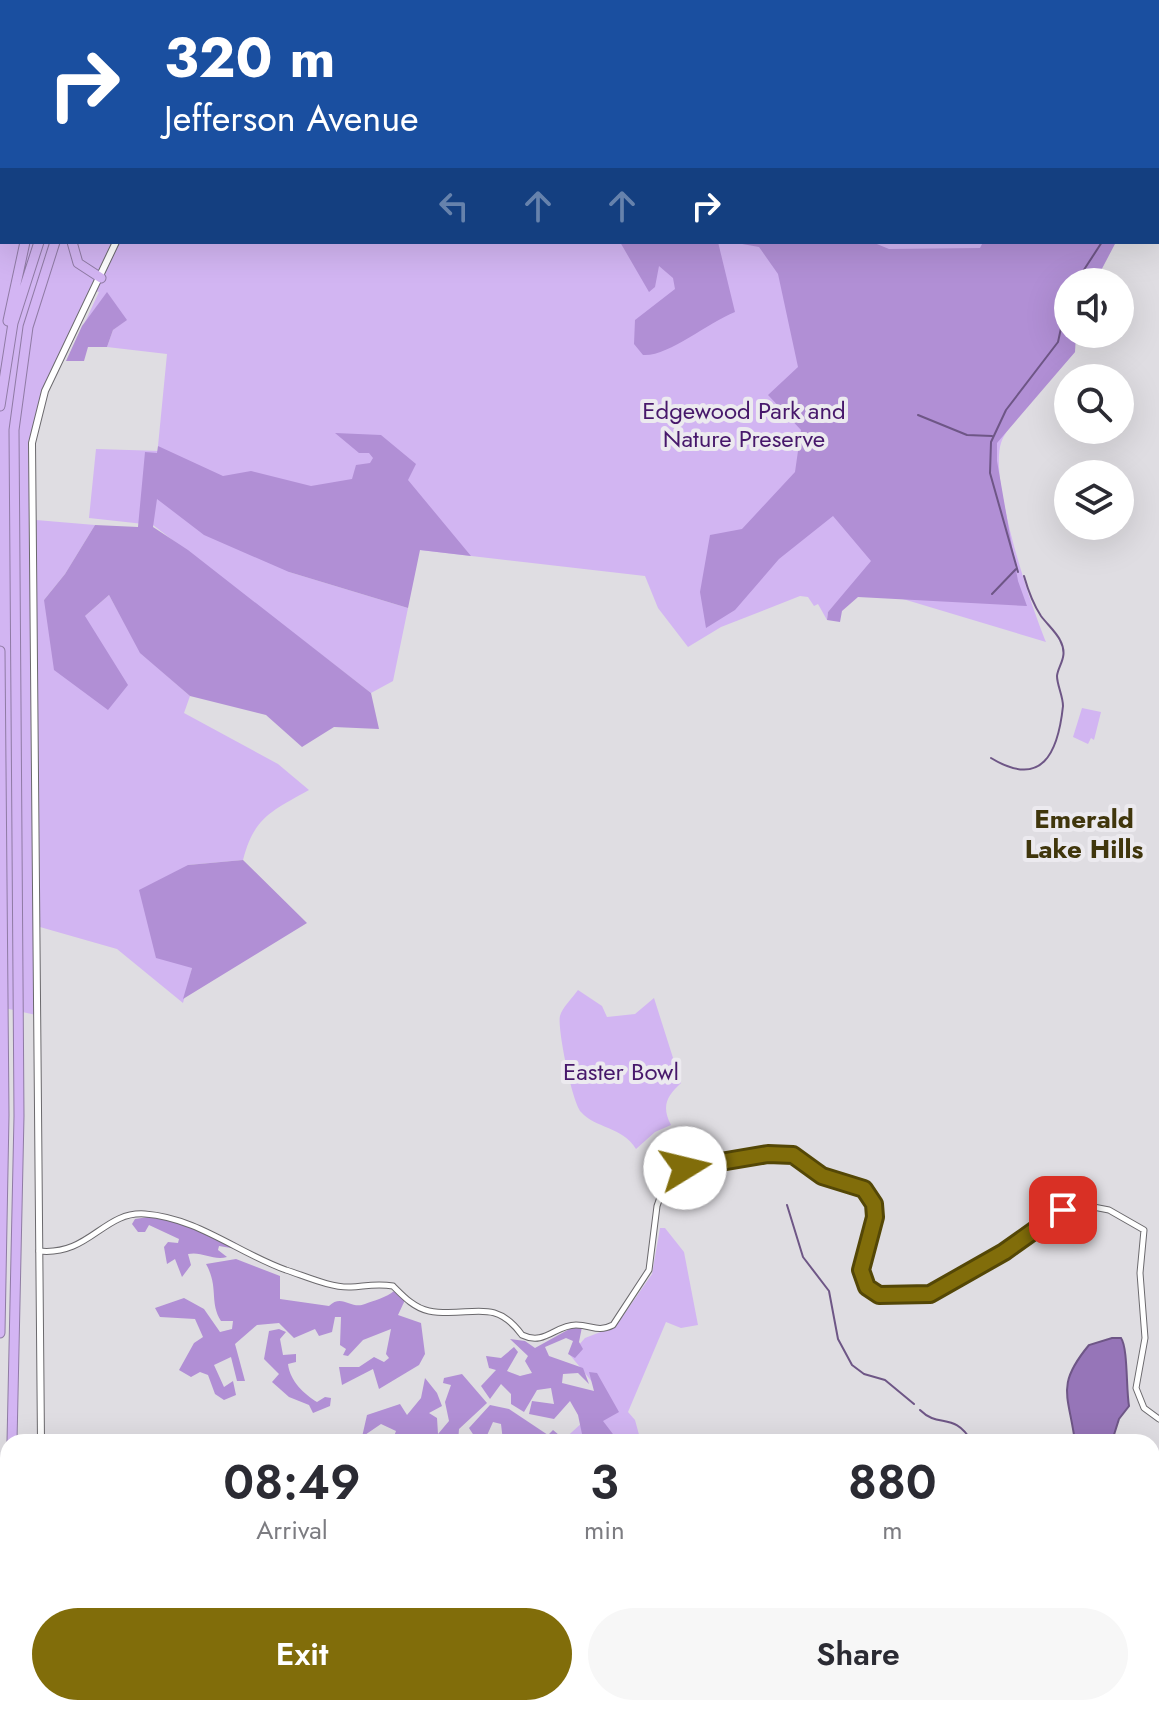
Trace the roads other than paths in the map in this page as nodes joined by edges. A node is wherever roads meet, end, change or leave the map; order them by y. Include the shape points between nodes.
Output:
1 (25, 244) edge
2 (38, 244) edge
3 (54, 244) edge
4 (73, 244) edge
5 (115, 244) edge
6 (101, 278) junction
7 (2, 385) junction
8 (0, 406) edge
9 (0, 651) edge
10 (39, 1251) junction
11 (0, 1333) edge
12 (1159, 1419) edge
13 (12, 1434) edge
14 (41, 1434) edge

1 - 7 highway via 9,314
2 - 7 highway via 13,323
3 - 13 highway via 23,347 14,430 19,1126
4 - 6 highway via 78,263
5 - 6 main road
6 - 10 main road via 45,391 32,452
7 - 8 highway
9 - 11 highway
10 - 12 street via 77,1247 119,1219 145,1214 198,1228 271,1264 337,1286 393,1286 410,1303 429,1311 498,1311 522,1335 538,1340 577,1325 602,1330 613,1325 649,1270 657,1206 676,1173 695,1165 793,1155 822,1176 855,1184 870,1195 875,1217 861,1270 867,1287 879,1295 930,1294 1078,1204 1109,1210 1144,1230 1140,1273 1145,1338 1136,1388 1144,1408
10 - 14 main road

